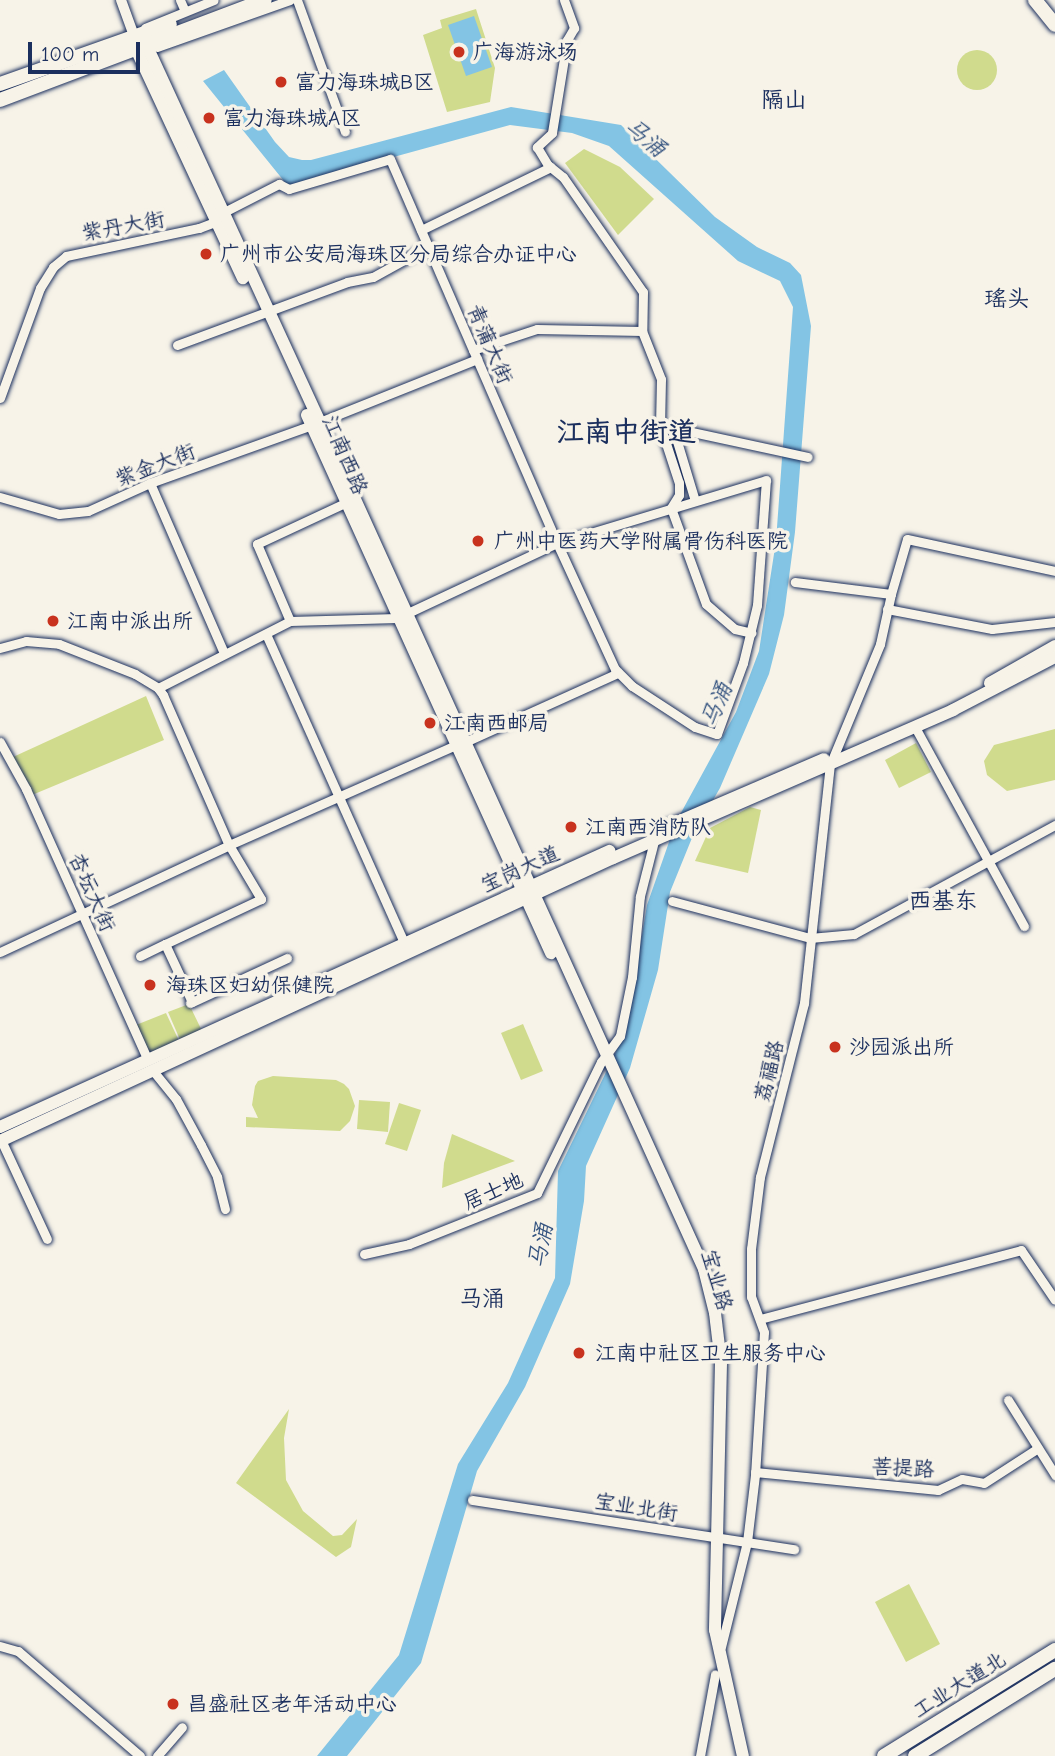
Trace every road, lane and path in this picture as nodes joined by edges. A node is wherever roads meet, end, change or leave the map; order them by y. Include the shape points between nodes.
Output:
1 (121, 0) edge
2 (180, 0) edge
3 (214, 0) edge
4 (241, 0) edge
5 (265, 0) edge
6 (290, 0) edge
7 (297, 0) edge
8 (564, 0) edge
9 (1035, 0) edge
10 (185, 11) junction
11 (205, 17) junction
12 (1055, 25) edge
13 (138, 43) junction
14 (103, 53) junction
15 (0, 84) edge
16 (0, 100) edge
17 (345, 132) dead end
18 (390, 159) joint
19 (551, 167) junction
20 (220, 217) junction
21 (421, 230) junction
22 (429, 246) junction
23 (264, 314) junction
24 (642, 331) junction
25 (177, 345) dead end
26 (475, 355) junction
27 (0, 397) edge
28 (316, 424) junction
29 (660, 425) junction
30 (673, 428) junction
31 (808, 457) dead end
32 (150, 484) junction
33 (0, 497) edge
34 (695, 501) junction
35 (345, 503) junction
36 (671, 508) junction
37 (557, 542) junction
38 (1055, 571) edge
39 (795, 582) dead end
40 (891, 594) junction
41 (887, 609) junction
42 (402, 616) junction
43 (290, 621) junction
44 (1055, 622) edge
45 (752, 633) junction
46 (266, 634) junction
47 (1055, 646) edge
48 (0, 648) edge
49 (224, 653) junction
50 (1055, 657) edge
51 (618, 673) junction
52 (158, 688) junction
53 (915, 727) junction
54 (0, 742) edge
55 (461, 743) junction
56 (832, 760) junction
57 (339, 797) junction
58 (1055, 825) edge
59 (654, 841) junction
60 (229, 845) junction
61 (611, 854) junction
62 (990, 860) junction
63 (528, 892) junction
64 (672, 901) dead end
65 (84, 915) junction
66 (1024, 926) dead end
67 (810, 938) junction
68 (404, 943) junction
69 (166, 944) junction
70 (0, 952) edge
71 (140, 956) dead end
72 (287, 958) dead end
73 (605, 1058) junction
74 (151, 1066) junction
75 (0, 1136) edge
76 (225, 1209) dead end
77 (47, 1239) dead end
78 (364, 1254) dead end
79 (1055, 1300) edge
80 (760, 1320) junction
81 (1008, 1401) dead end
82 (1038, 1448) junction
83 (755, 1472) junction
84 (1055, 1475) edge
85 (472, 1500) dead end
86 (712, 1536) junction
87 (747, 1542) junction
88 (794, 1549) dead end
89 (0, 1646) edge
90 (1055, 1650) edge
91 (719, 1657) junction
92 (1055, 1670) edge
93 (715, 1674) junction
94 (182, 1727) dead end
95 (140, 1756) edge
96 (157, 1756) edge
97 (700, 1756) edge
98 (735, 1756) edge
99 (743, 1756) edge
100 (884, 1756) edge
101 (915, 1756) edge

1 - 13 street
2 - 10 street
3 - 11 street
4 - 11 main road
5 - 11 main road
6 - 11 street
7 - 17 street
8 - 19 street via 574,28 567,40 552,133 537,147
9 - 12 main road
10 - 11 street
10 - 13 street via 152,23
11 - 13 main road
13 - 14 main road
13 - 20 main road
14 - 15 main road
14 - 16 main road
18 - 20 street, 紫丹大街 via 289,189 279,184
18 - 21 street, 青蒲大街
19 - 21 street
19 - 24 street via 563,177 643,292
20 - 23 main road
20 - 27 street, 紫丹大街 via 187,231 62,258 40,288
21 - 22 street, 青蒲大街
22 - 23 street via 373,277 347,282
22 - 26 street, 青蒲大街
23 - 25 street
23 - 28 main road
24 - 26 street, 紫金大街 via 537,329
24 - 29 street via 661,379
26 - 28 street, 紫金大街
26 - 37 street, 青蒲大街
28 - 32 street, 紫金大街
28 - 35 main road, 江南西路
28 - 42 main road
29 - 30 street
29 - 36 street via 680,482
30 - 31 street
30 - 34 street
32 - 33 street, 紫金大街 via 74,514
32 - 49 street
34 - 36 street
34 - 45 street via 766,480
35 - 42 main road, 江南西路
35 - 43 street via 257,544
36 - 37 street
36 - 45 street via 706,604 735,629
37 - 42 street
37 - 51 street, 青蒲大街
38 - 40 street, 荔福路 via 907,539
39 - 40 street
40 - 41 street, 荔福路
41 - 44 street via 992,629
41 - 56 street, 荔福路 via 880,644
42 - 43 street
42 - 55 main road
43 - 46 street
45 - 51 street via 717,733 695,727
46 - 49 street
46 - 57 street
47 - 56 main road, 宝岗大道
48 - 52 street via 26,641 59,644
49 - 52 street
50 - 53 main road, 宝岗大道
51 - 55 street
52 - 60 street
53 - 56 main road, 宝岗大道
53 - 62 street
54 - 65 street, 杏坛大街
55 - 57 street
55 - 63 main road
56 - 59 main road, 宝岗大道
56 - 61 main road, 宝岗大道
56 - 67 street, 荔福路
57 - 60 street
57 - 68 street
58 - 62 street
59 - 61 main road, 宝岗大道
59 - 73 street, 居士地 via 640,896 625,1018 620,1036
60 - 65 street
60 - 69 street via 261,899
61 - 63 main road, 宝岗大道
62 - 66 street
62 - 67 street via 854,934
63 - 68 main road, 宝岗大道
63 - 73 main road, 宝业路
63 - 74 main road, 宝岗大道
64 - 67 street
65 - 70 street
65 - 74 street, 杏坛大街
67 - 80 street, 荔福路 via 804,1003 760,1177 751,1249 751,1297
68 - 74 main road, 宝岗大道
69 - 71 street
69 - 72 street via 191,1002
73 - 78 street, 居士地 via 537,1193 409,1244
73 - 86 main road, 宝业路 via 691,1255 708,1318 714,1393
74 - 75 main road, 宝岗大道
74 - 76 street, 杏坛大街 via 201,1145 217,1177
75 - 77 street
79 - 80 street via 1021,1251
80 - 83 street, 荔福路 via 764,1332
81 - 82 street
82 - 83 street, 菩提路 via 984,1483 962,1479 938,1490
82 - 84 street
83 - 87 street, 荔福路
85 - 86 street, 宝业北街
86 - 87 street, 宝业北街
86 - 91 main road, 宝业路
86 - 93 main road, 宝业路 via 707,1620
87 - 88 street, 宝业北街
87 - 91 street, 荔福路
89 - 95 street via 18,1651
90 - 100 main road, 工业大道北
91 - 99 main road, 宝业路
92 - 101 main road, 工业大道北
93 - 97 street
93 - 98 main road, 宝业路
94 - 96 street

